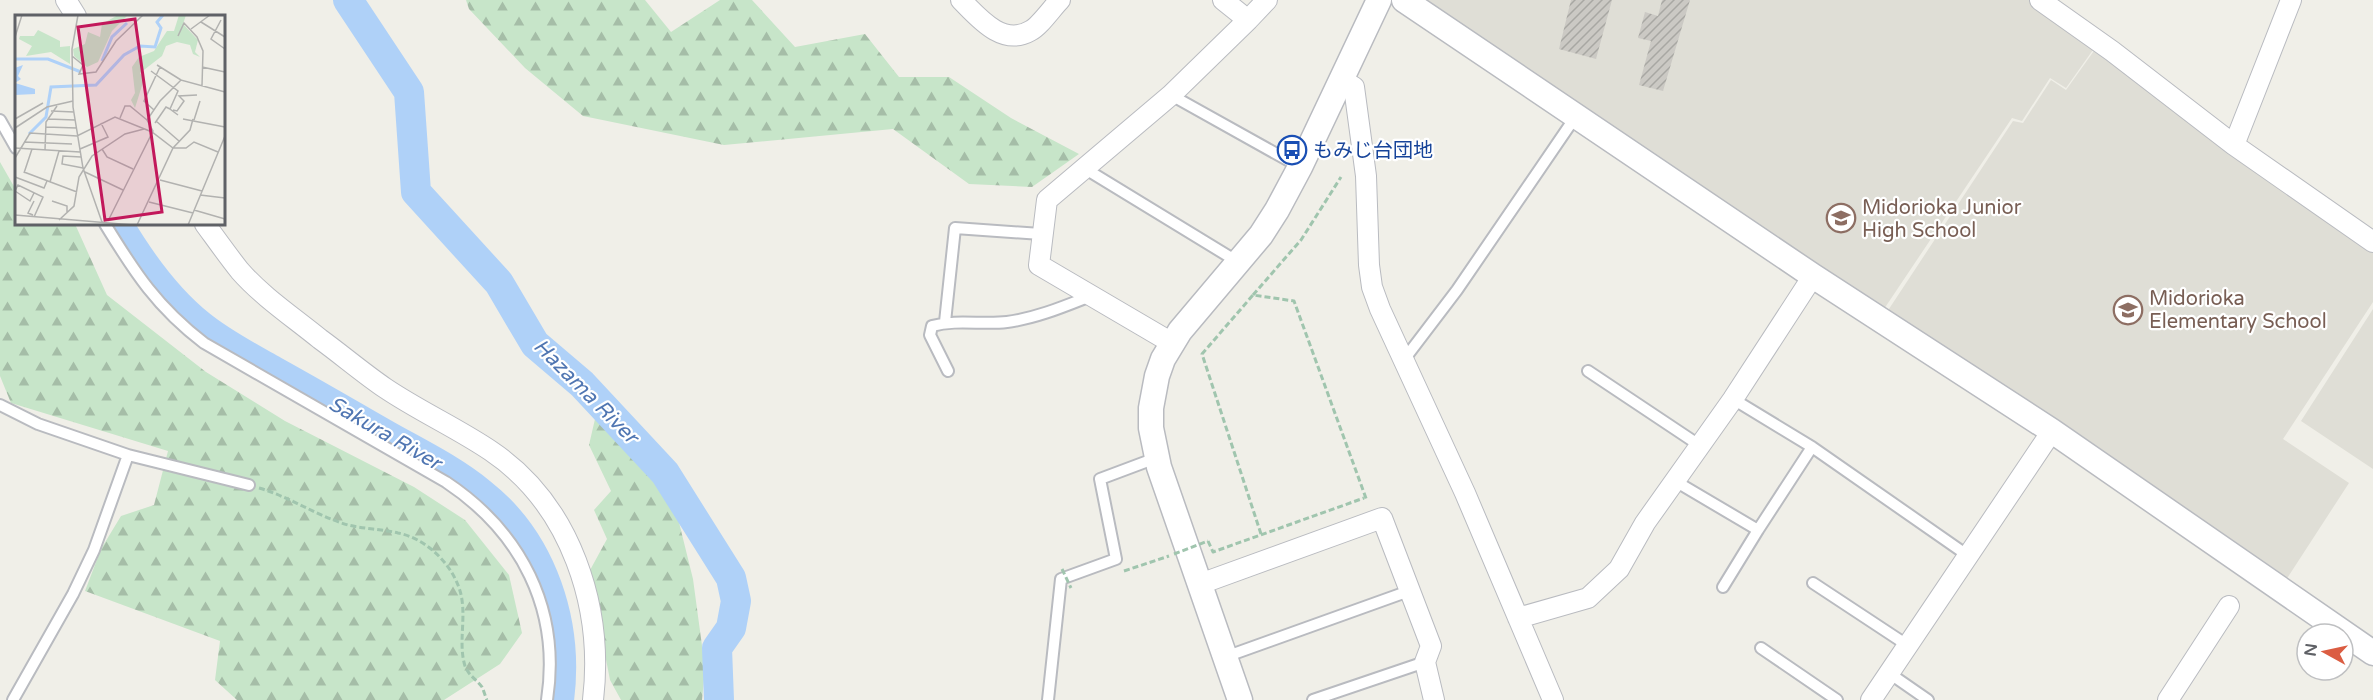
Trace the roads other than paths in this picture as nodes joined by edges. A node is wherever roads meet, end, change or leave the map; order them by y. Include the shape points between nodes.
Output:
1 (66, 0) edge
2 (961, 0) edge
3 (1060, 0) edge
4 (1223, 0) edge
5 (1267, 0) edge
6 (1379, 0) edge
7 (1404, 0) edge
8 (2040, 0) edge
9 (2291, 0) edge
10 (75, 15) edge
11 (1248, 20) junction
12 (1341, 79) junction
13 (1171, 95) junction
14 (1577, 115) junction
15 (0, 120) edge
16 (2234, 145) junction
17 (15, 146) edge
18 (1300, 167) junction
19 (1084, 168) junction
20 (106, 225) edge
21 (206, 225) edge
22 (1041, 234) junction
23 (2373, 242) edge
24 (1238, 262) junction
25 (1813, 276) junction
26 (1093, 295) junction
27 (945, 322) junction
28 (1172, 343) junction
29 (1403, 360) junction
30 (1588, 370) dead end
31 (948, 371) dead end
32 (1733, 399) junction
33 (0, 405) edge
34 (2052, 431) junction
35 (1699, 445) junction
36 (1812, 447) junction
37 (128, 454) junction
38 (1156, 458) junction
39 (1675, 481) junction
40 (249, 485) road end
41 (1758, 530) junction
42 (1967, 555) junction
43 (1813, 583) dead end
44 (1200, 584) junction
45 (1723, 587) dead end
46 (1409, 591) junction
47 (2229, 606) dead end
48 (1518, 618) junction
49 (1907, 645) junction
50 (1761, 648) dead end
51 (2373, 653) edge
52 (1225, 657) junction
53 (1425, 662) junction
54 (1889, 674) junction
55 (13, 700) edge
56 (547, 700) edge
57 (592, 700) edge
58 (1048, 700) edge
59 (1240, 700) edge
60 (1313, 700) edge
61 (1434, 700) edge
62 (1553, 700) edge
63 (1837, 700) edge
64 (1871, 700) edge
65 (1928, 700) edge
66 (2168, 700) edge

1 - 10 street
2 - 3 street via 991,29 1003,34 1030,31
4 - 11 street
5 - 11 street
6 - 12 street
7 - 14 street
8 - 16 street
9 - 16 street
11 - 13 street
12 - 18 street
12 - 29 street via 1354,87 1366,176 1372,287
13 - 18 lane
13 - 19 street
14 - 25 street
14 - 29 lane via 1457,290
15 - 17 lane
16 - 23 street
18 - 24 street via 1267,227
19 - 22 street via 1047,200
19 - 24 lane
20 - 56 lane via 154,298 204,343 446,482 498,525 524,563 544,610 551,658
21 - 57 street via 240,271 280,308 385,388 492,452 536,492 553,514 579,564 589,600 594,644
22 - 26 street via 1039,265
22 - 27 lane via 955,228
24 - 28 street
25 - 32 street
25 - 34 street
26 - 27 lane via 1040,315 1007,322
26 - 28 street
27 - 31 lane via 932,326 930,335
28 - 38 street via 1153,393 1151,428
29 - 48 street
30 - 35 lane
32 - 35 street
32 - 36 lane
33 - 37 lane via 39,424
34 - 42 street
34 - 51 street
35 - 39 street
36 - 41 lane
36 - 42 lane
37 - 40 lane
37 - 55 lane via 94,550
38 - 44 street
38 - 58 lane via 1100,479 1116,559 1061,579
39 - 41 lane
39 - 48 street via 1619,569 1588,598
41 - 45 lane
42 - 49 street
43 - 49 lane
44 - 46 street via 1382,518
44 - 52 street
46 - 52 lane
46 - 53 street via 1431,646
47 - 66 street
48 - 62 street
49 - 54 street
50 - 63 lane
52 - 59 street
53 - 60 lane
53 - 61 street
54 - 64 street
54 - 65 lane

